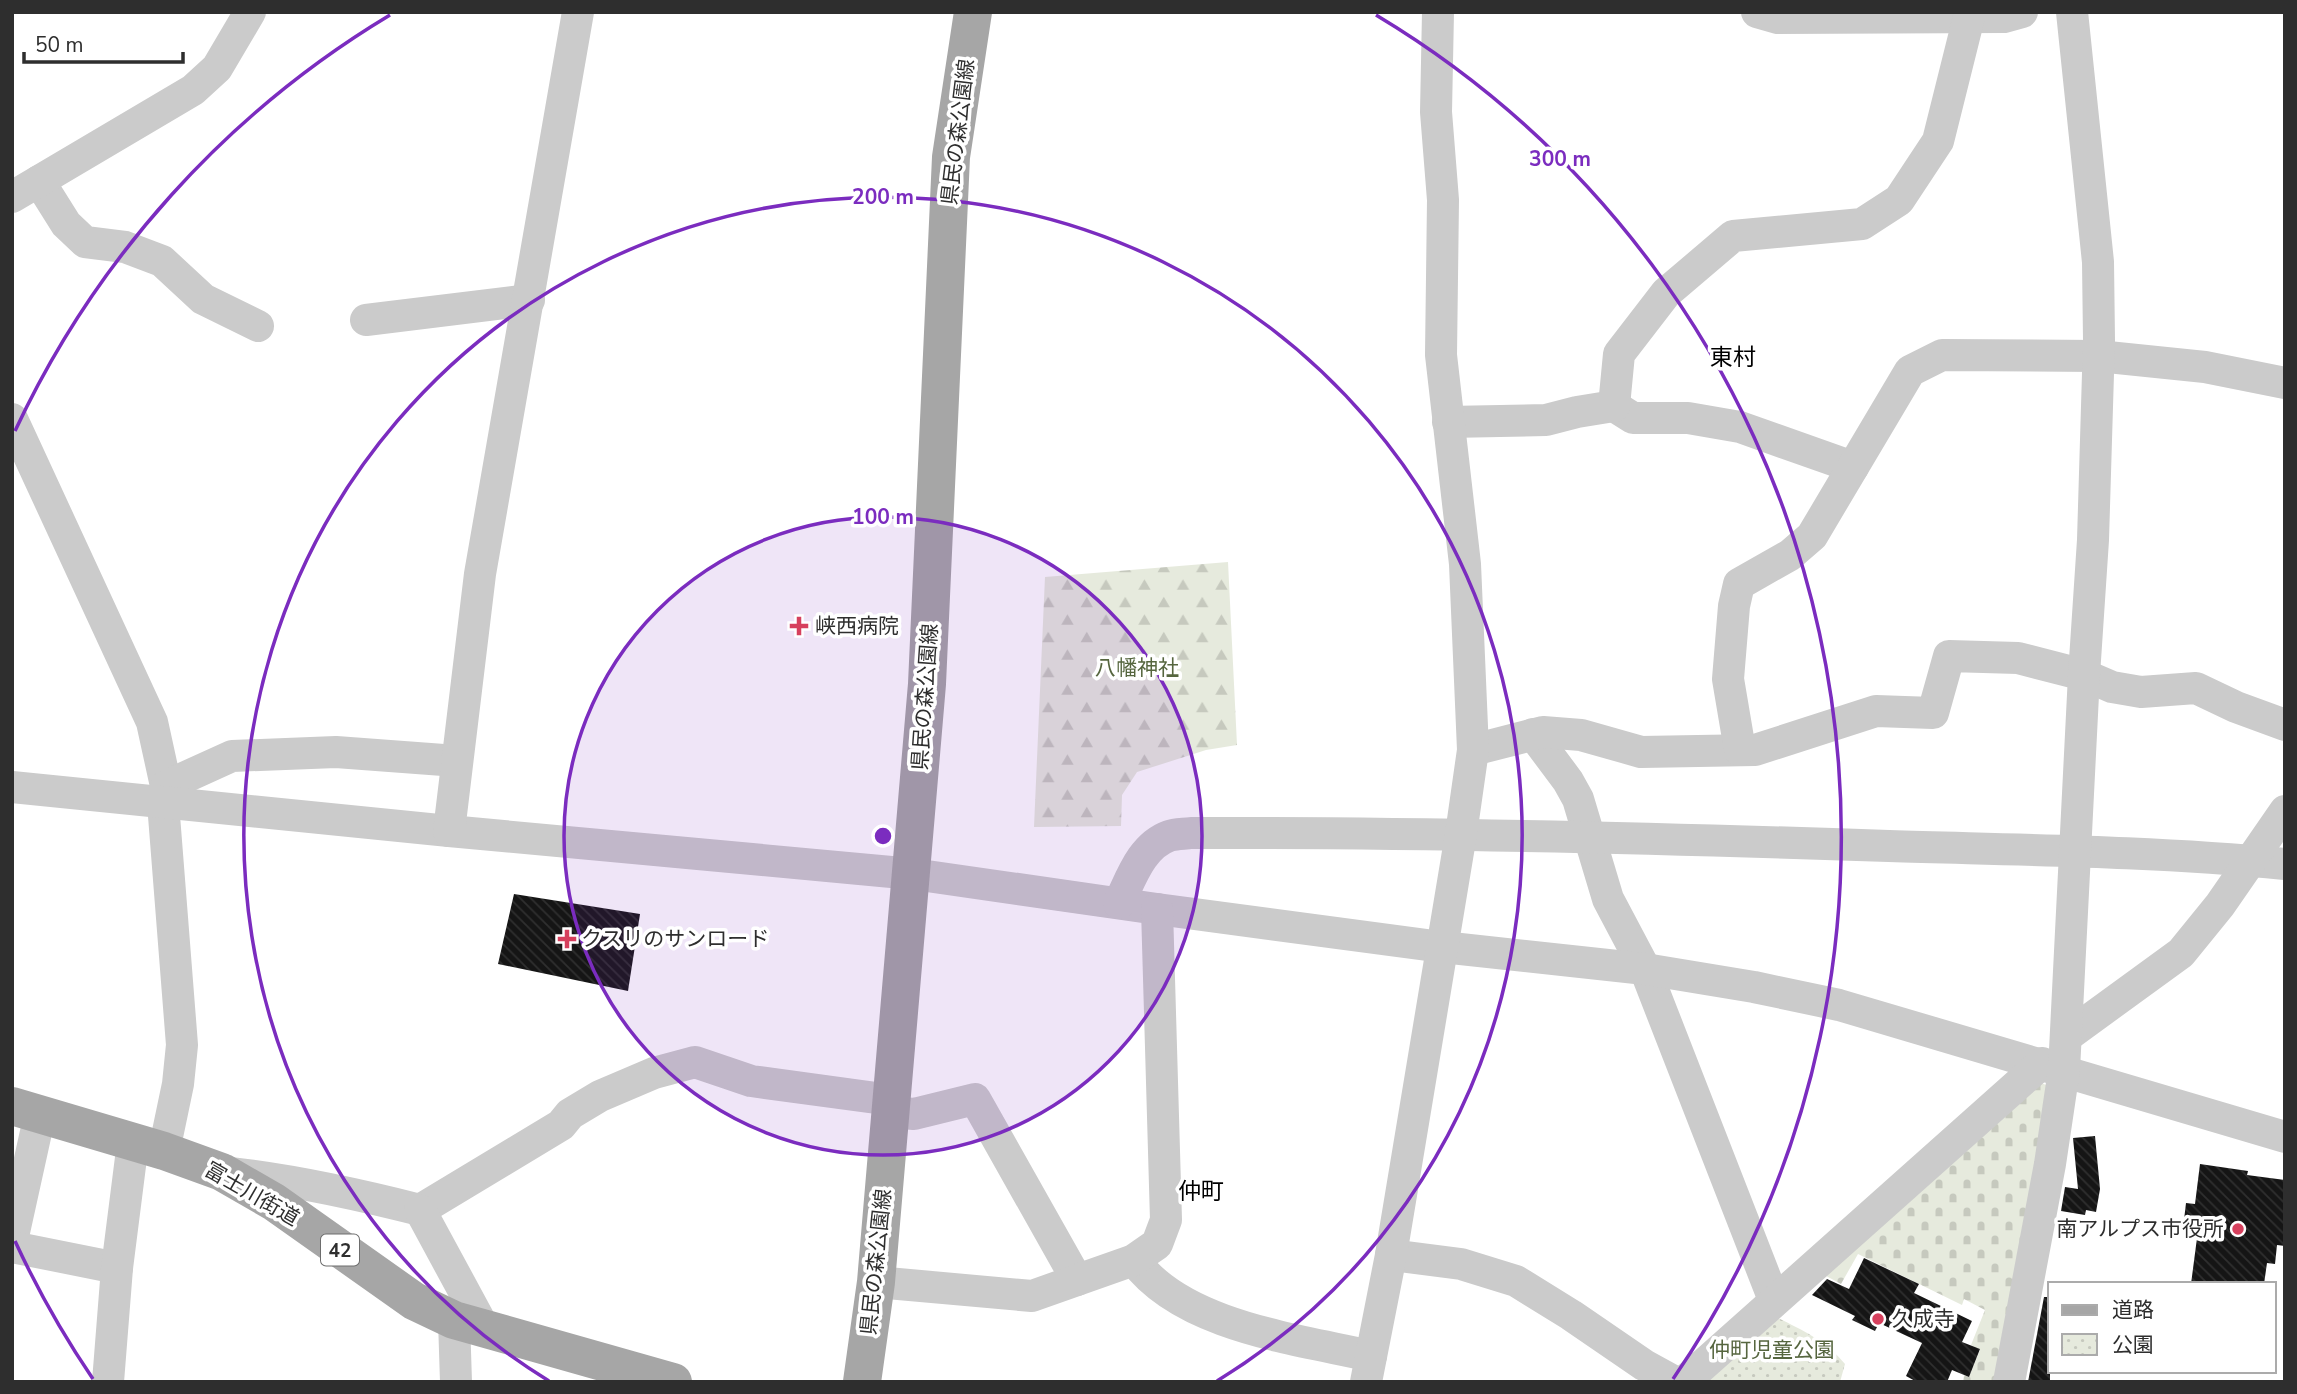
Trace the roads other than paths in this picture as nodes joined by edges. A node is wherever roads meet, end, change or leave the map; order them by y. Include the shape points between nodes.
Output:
1 (250, 12) edge
2 (578, 12) edge
3 (973, 12) edge
4 (1438, 12) edge
5 (1756, 12) edge
6 (2022, 12) edge
7 (2072, 12) edge
8 (1969, 17) junction
9 (39, 181) junction
10 (12, 197) edge
11 (529, 300) junction
12 (366, 320) dead end
13 (258, 326) dead end
14 (2098, 356) junction
15 (2285, 383) edge
16 (1614, 406) junction
17 (12, 419) edge
18 (1448, 422) junction
19 (1853, 467) junction
20 (2084, 676) junction
21 (2285, 725) edge
22 (1533, 734) junction
23 (1473, 750) junction
24 (1740, 750) junction
25 (457, 761) junction
26 (12, 787) edge
27 (165, 795) junction
28 (2285, 811) edge
29 (449, 831) junction
30 (1461, 834) junction
31 (1589, 838) junction
32 (2075, 852) junction
33 (2249, 860) junction
34 (2285, 864) edge
35 (913, 874) junction
36 (1119, 903) junction
37 (1157, 909) junction
38 (1442, 947) junction
39 (1645, 969) junction
40 (2067, 1036) junction
41 (2053, 1067) junction
42 (891, 1106) junction
43 (26, 1110) edge
44 (2285, 1137) edge
45 (148, 1146) junction
46 (222, 1172) junction
47 (420, 1210) junction
48 (12, 1241) edge
49 (12, 1247) edge
50 (1391, 1255) junction
51 (1135, 1260) junction
52 (117, 1268) junction
53 (1077, 1280) junction
54 (876, 1282) junction
55 (1774, 1300) junction
56 (470, 1325) junction
57 (1368, 1369) edge
58 (108, 1382) edge
59 (456, 1382) edge
60 (673, 1382) edge
61 (862, 1382) edge
62 (1675, 1382) edge
63 (1684, 1382) edge
64 (2009, 1382) edge

1 - 9 street via 217,68 193,90
2 - 11 street
3 - 35 main road, 県民の森公園線 via 951,157 927,684
4 - 18 street via 1441,355
5 - 8 street via 1778,18
6 - 8 street
7 - 14 street via 2098,262
8 - 16 street via 1938,141 1899,200 1862,224 1733,236 1666,293 1619,354
9 - 10 street
9 - 13 street via 66,223 85,242 125,247 162,261 203,299
11 - 12 street
11 - 25 street via 480,574
14 - 15 street via 2205,367
14 - 19 street via 1942,355 1910,371
14 - 20 street
16 - 18 street via 1546,420
16 - 19 street via 1633,418 1688,418 1740,427
17 - 27 street via 152,722
18 - 23 street via 1465,565
19 - 24 street via 1812,536 1790,555 1739,584 1728,679
20 - 21 street via 2141,692 2196,688
20 - 24 street via 2018,658 1949,656 1933,713 1876,711 1755,750
20 - 32 street
22 - 23 street
22 - 24 street via 1581,735 1642,752
22 - 31 street via 1578,799
23 - 30 street
25 - 27 street via 336,752 232,755
25 - 29 street
26 - 27 street
27 - 29 street
27 - 45 street via 182,1045 178,1084
28 - 33 street
29 - 35 street
30 - 31 street
30 - 36 street via 1168,836 1138,863
30 - 38 street
31 - 32 street
31 - 39 street via 1608,899
32 - 33 street
32 - 40 street
33 - 34 street
33 - 40 street via 2181,953
35 - 36 street
35 - 42 main road, 県民の森公園線
36 - 37 street
37 - 38 street
37 - 51 street via 1166,1220 1157,1244
38 - 39 street
38 - 50 street
39 - 41 street via 1839,1005
39 - 55 street
40 - 41 street
41 - 44 street
41 - 55 street
41 - 64 street via 2050,1164
42 - 47 street via 751,1081 695,1062 600,1096 561,1125
42 - 53 street via 914,1114 975,1099
42 - 54 main road, 県民の森公園線
43 - 45 main road, 富士川街道 / 42
43 - 48 street
45 - 46 main road, 富士川街道 / 42
45 - 52 street
46 - 47 street via 361,1195
46 - 56 main road, 富士川街道 / 42 via 274,1202 414,1301
47 - 56 street
49 - 52 street
50 - 57 street
50 - 62 street via 1461,1265 1516,1281
51 - 53 street
51 - 57 street via 1146,1276 1177,1299 1238,1326
52 - 58 street
53 - 54 street via 1032,1296
54 - 61 main road, 県民の森公園線
55 - 63 street
56 - 59 street
56 - 60 main road, 富士川街道 / 42

